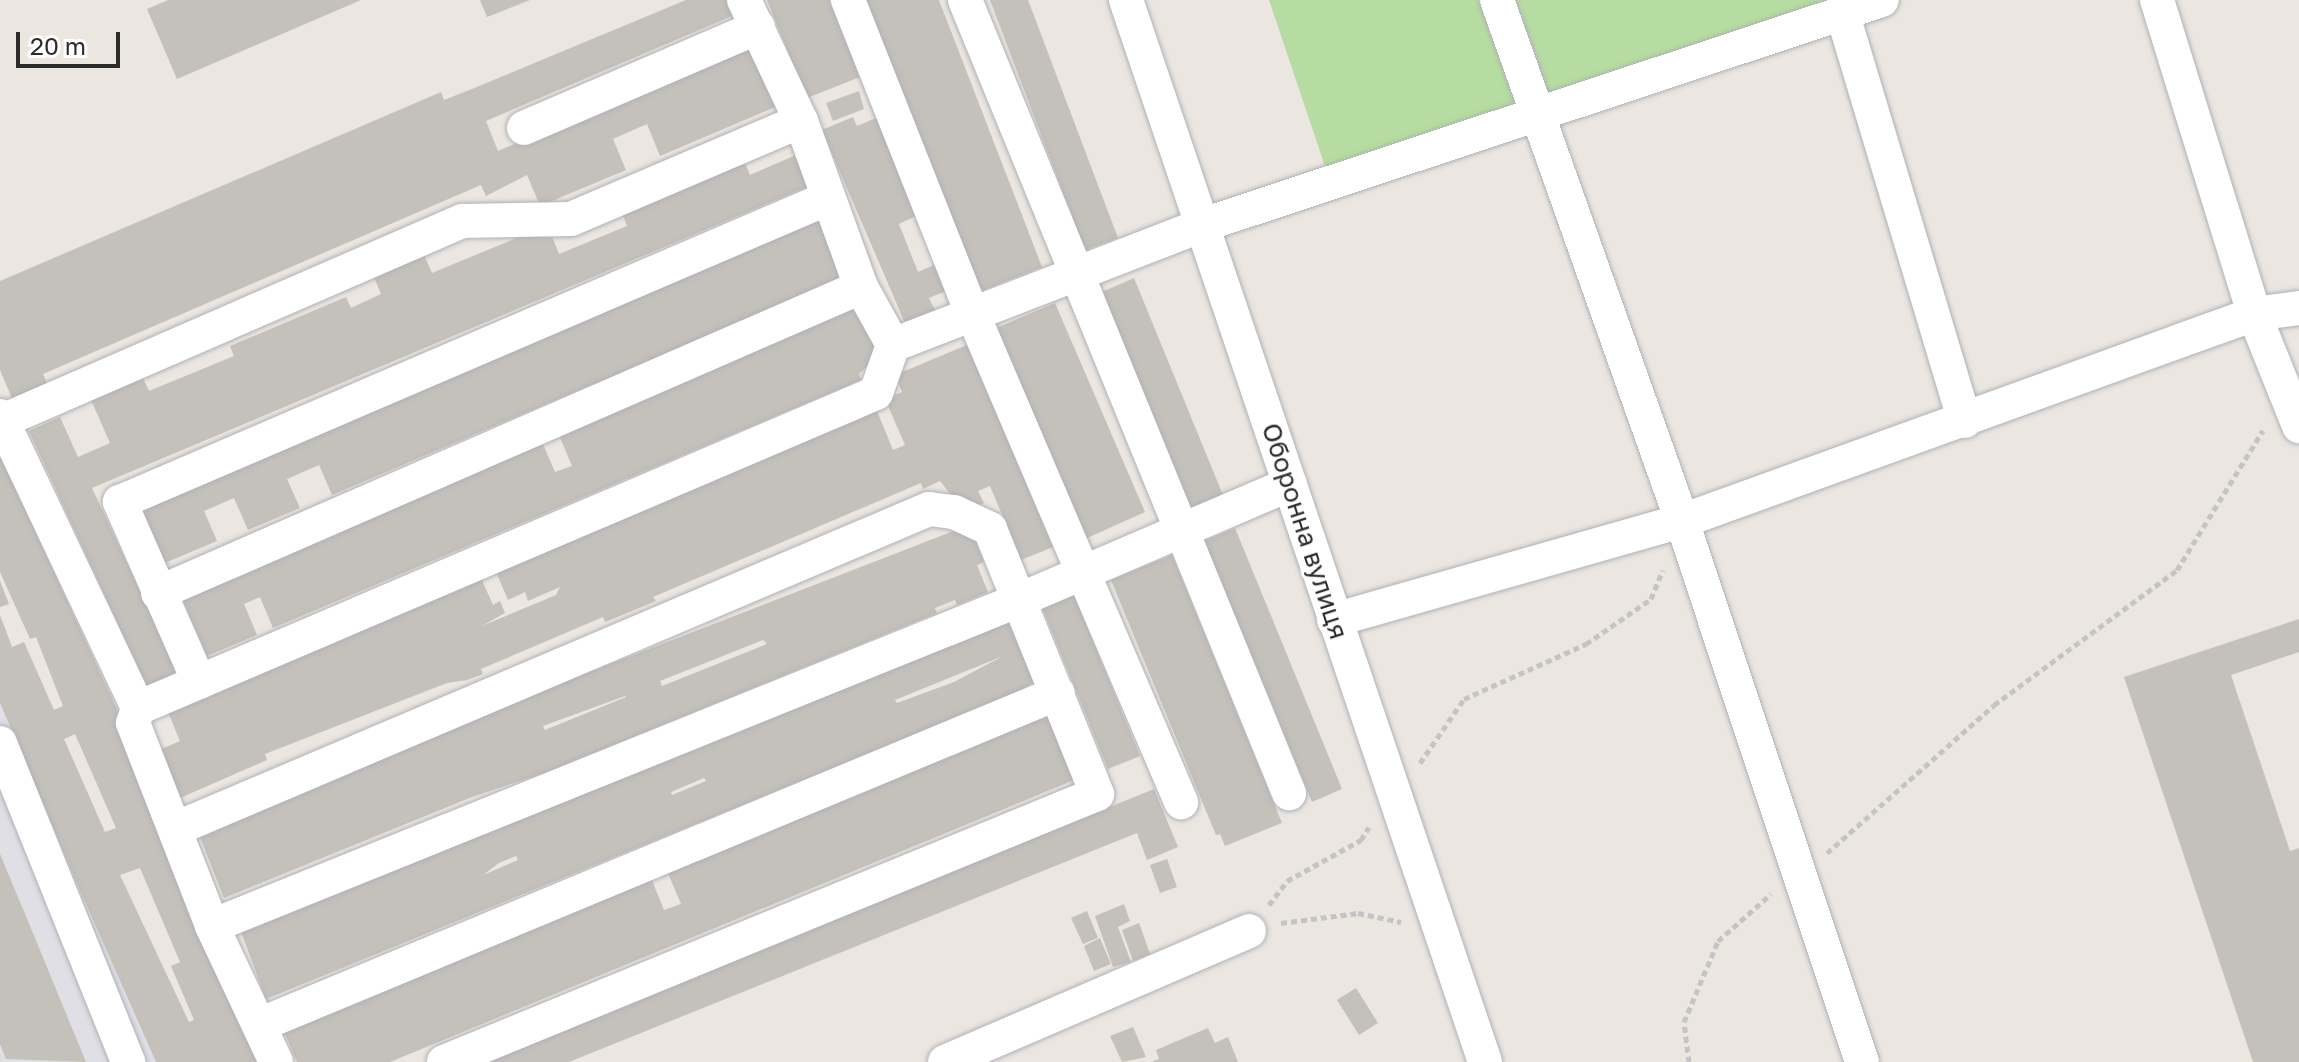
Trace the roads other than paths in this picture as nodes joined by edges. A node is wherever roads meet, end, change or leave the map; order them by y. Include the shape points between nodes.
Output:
1 (848, 0) edge
2 (965, 0) edge
3 (1126, 0) edge
4 (1497, 0) edge
5 (1882, 0) edge
6 (2157, 0) edge
7 (1842, 12) junction
8 (751, 14) edge
9 (1535, 118) junction
10 (801, 121) junction
11 (524, 128) dead end
12 (826, 199) junction
13 (1203, 225) junction
14 (1075, 274) junction
15 (861, 287) junction
16 (2299, 308) edge
17 (2254, 314) junction
18 (973, 315) junction
19 (893, 345) junction
20 (1, 419) edge
21 (1965, 421) junction
22 (2299, 426) edge
23 (1290, 484) junction
24 (1682, 521) junction
25 (1182, 533) junction
26 (1086, 572) junction
27 (158, 593) junction
28 (1017, 601) junction
29 (1334, 620) junction
30 (199, 682) junction
31 (1058, 693) junction
32 (138, 708) junction
33 (0, 743) edge
34 (1289, 793) dead end
35 (1181, 802) dead end
36 (175, 829) junction
37 (212, 926) junction
38 (1249, 931) road end
39 (259, 1025) junction
40 (128, 1062) edge
41 (276, 1062) edge
42 (444, 1062) edge
43 (945, 1062) edge
44 (1485, 1062) edge
45 (1862, 1062) edge

1 - 18 street
2 - 14 street
3 - 13 street, Оборонна вулиця
4 - 9 street
5 - 7 street
6 - 17 street
7 - 9 street
7 - 21 street
8 - 10 street
8 - 11 street
9 - 13 street
9 - 24 street
10 - 12 street
10 - 20 street via 571,219 462,221
12 - 15 street
12 - 27 street via 120,502
13 - 14 street
13 - 23 street, Оборонна вулиця
14 - 18 street
14 - 25 street
15 - 19 street
15 - 27 street
16 - 17 street
17 - 21 street
17 - 22 street
18 - 19 street
18 - 26 street
19 - 30 street via 876,393
20 - 32 street
21 - 24 street
23 - 25 street
23 - 29 street, Оборонна вулиця
24 - 29 street
24 - 45 street
25 - 26 street
25 - 34 street
26 - 28 street
26 - 35 street
27 - 30 street
28 - 31 street
28 - 36 street via 990,529 954,512 929,509
28 - 37 street
29 - 44 street, Оборонна вулиця via 1386,807
30 - 32 street
31 - 39 street
31 - 42 street via 1097,794
32 - 36 street via 133,723
33 - 40 street
36 - 37 street
37 - 39 street
38 - 43 street
39 - 41 street

